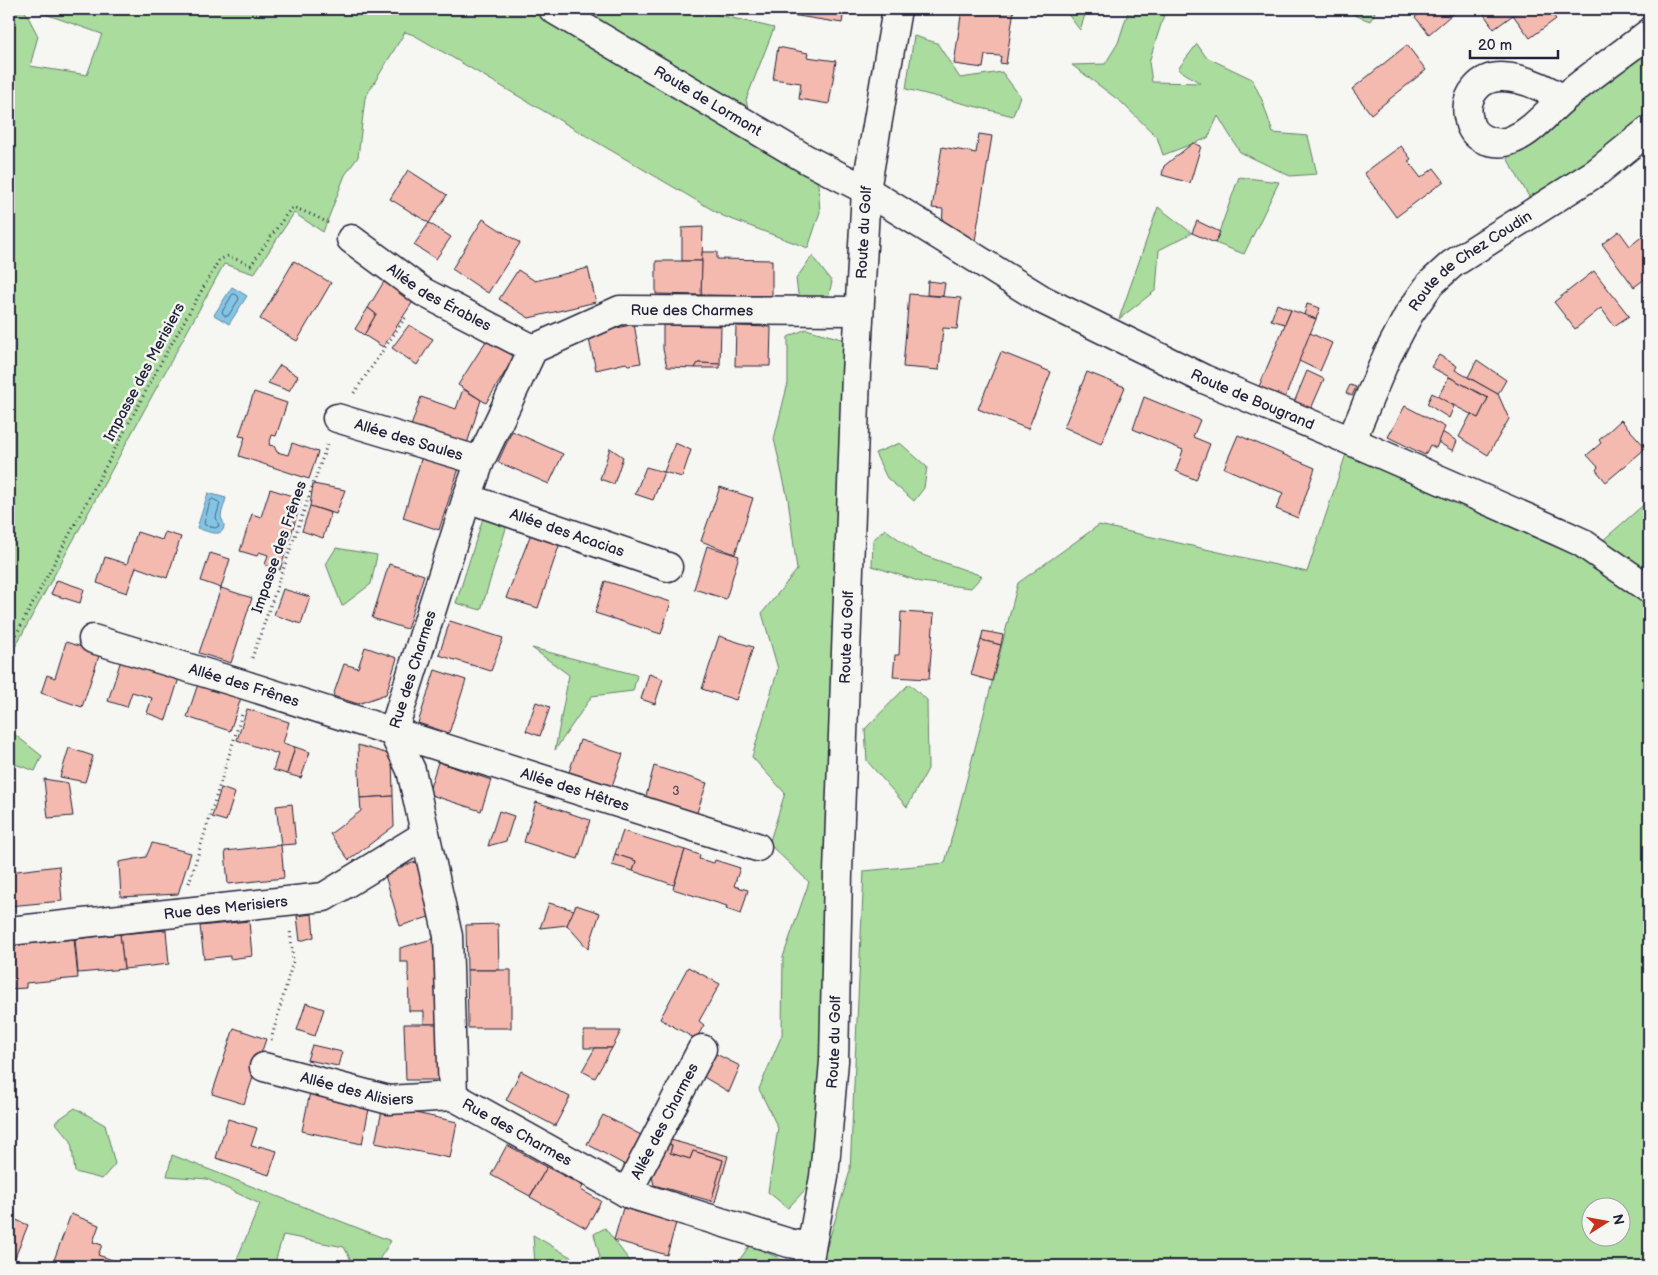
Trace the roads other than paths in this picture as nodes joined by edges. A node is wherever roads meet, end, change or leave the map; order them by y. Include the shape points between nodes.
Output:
1 (553, 9) edge
2 (896, 9) edge
3 (1649, 33) edge
4 (1563, 98) dead end
5 (1649, 130) edge
6 (866, 190) junction
7 (351, 239) road end
8 (858, 311) junction
9 (533, 349) junction
10 (337, 418) road end
11 (1351, 440) junction
12 (480, 461) junction
13 (467, 498) junction
14 (668, 567) dead end
15 (1649, 588) edge
16 (93, 639) dead end
17 (393, 732) junction
18 (425, 835) junction
19 (757, 847) dead end
20 (9, 931) edge
21 (702, 1049) dead end
22 (264, 1067) road end
23 (453, 1096) junction
24 (627, 1193) junction
25 (809, 1257) edge

1 - 6 street, Route de Lormont via 806,159
2 - 6 street, Route du Golf
3 - 4 street
5 - 11 street, Route de Chez Coudin via 1597,172 1452,264 1430,284 1409,314 1387,356
6 - 8 street, Route du Golf
6 - 11 street, Route de Bougrand via 1043,300 1204,379
7 - 9 street, Allée des Érables via 423,292
8 - 9 street, Rue des Charmes via 620,310
8 - 25 street, Route du Golf via 834,1061 824,1177
9 - 12 street, Rue des Charmes
10 - 12 street, Allée des Saules
11 - 15 street, Route de Bougrand via 1581,542
12 - 13 street, Rue des Charmes
13 - 14 street, Allée des Acacias
13 - 17 street, Rue des Charmes
16 - 17 street, Allée des Frênes
17 - 18 street, Rue des Charmes via 411,770
17 - 19 street, Allée des Hêtres
18 - 20 street, Rue des Merisiers via 324,897
18 - 23 street, Rue des Charmes via 448,936
21 - 24 street, Allée des Charmes
22 - 23 street, Allée des Alisiers via 389,1100
23 - 24 street, Rue des Charmes
24 - 25 street, Rue des Charmes via 789,1242

